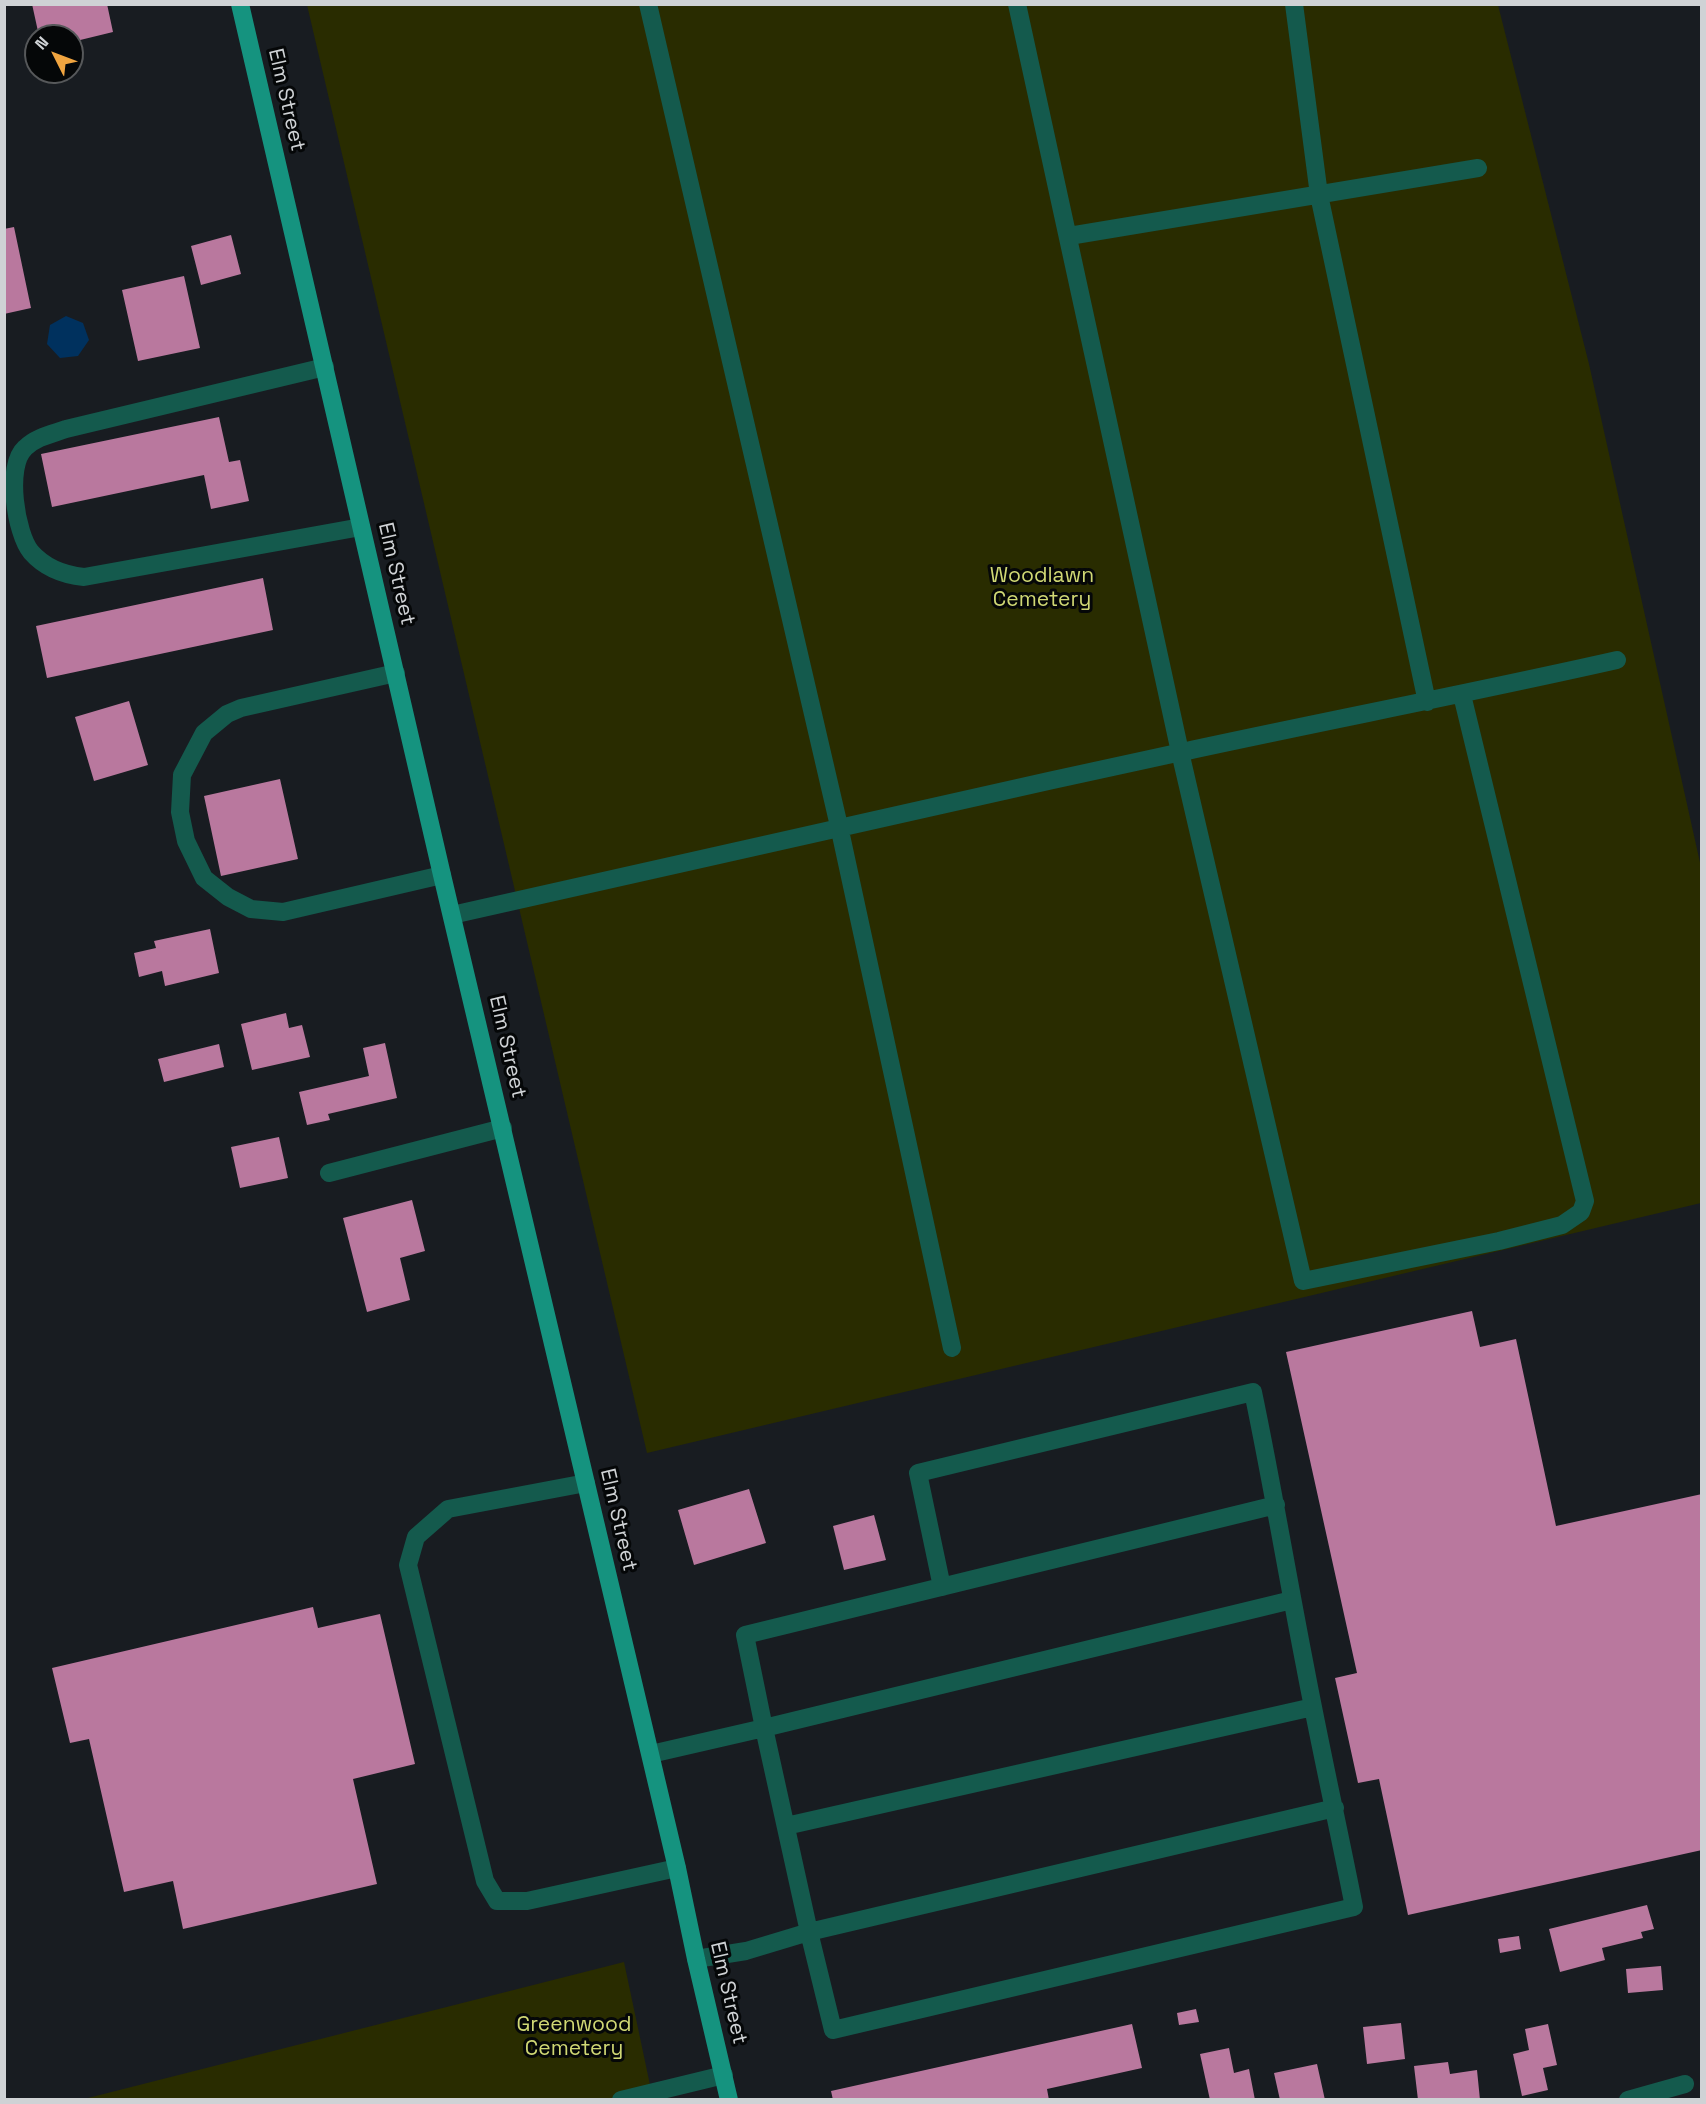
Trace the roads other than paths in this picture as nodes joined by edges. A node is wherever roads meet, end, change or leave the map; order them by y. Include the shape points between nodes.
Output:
1 (240, 4) edge
2 (648, 4) edge
3 (1017, 4) edge
4 (1294, 4) edge
5 (1478, 168) dead end
6 (1318, 195) junction
7 (1069, 236) junction
8 (325, 367) junction
9 (361, 526) junction
10 (1617, 660) dead end
11 (396, 673) junction
12 (1462, 694) junction
13 (1427, 702) junction
14 (1180, 752) junction
15 (839, 826) junction
16 (442, 875) junction
17 (452, 915) junction
18 (503, 1128) junction
19 (329, 1173) dead end
20 (952, 1348) dead end
21 (586, 1483) junction
22 (1276, 1505) junction
23 (942, 1587) junction
24 (1292, 1600) junction
25 (1313, 1707) junction
26 (764, 1728) junction
27 (651, 1754) junction
28 (1335, 1808) junction
29 (786, 1826) junction
30 (677, 1868) junction
31 (809, 1932) junction
32 (696, 1959) junction
33 (724, 2076) junction
34 (1685, 2084) dead end
35 (621, 2100) edge
36 (729, 2100) edge
37 (1628, 2100) edge

1 - 8 main road, Elm Street
2 - 15 street
3 - 7 street
4 - 6 street
5 - 6 street
6 - 7 street
6 - 13 street
7 - 14 street
8 - 9 main road, Elm Street
8 - 9 street via 41,437 23,449 15,465 13,487 22,531 30,551 45,565 84,578
9 - 11 main road, Elm Street
10 - 12 street
11 - 16 main road, Elm Street
11 - 16 street via 227,714 204,733 183,775 180,813 186,841 204,878 251,909 283,912
12 - 13 street
12 - 14 street via 1585,1201 1581,1212 1562,1225 1499,1241 1303,1281
13 - 14 street
14 - 15 street
15 - 17 street
15 - 20 street
16 - 17 main road, Elm Street
17 - 18 main road, Elm Street
18 - 19 street
18 - 21 main road, Elm Street
21 - 27 main road, Elm Street
21 - 30 street via 448,1509 416,1537 408,1565 485,1881 497,1901 527,1901
22 - 23 street
22 - 23 street via 1253,1392 918,1473
22 - 24 street
23 - 26 street via 745,1635
24 - 25 street
24 - 26 street
25 - 28 street
25 - 29 street
26 - 27 street
26 - 29 street
27 - 30 main road, Elm Street
28 - 31 street
28 - 31 street via 1354,1907 833,2030
29 - 31 street
30 - 32 main road, Elm Street
31 - 32 street via 746,1951
32 - 33 main road, Elm Street
33 - 35 street
33 - 36 main road, Elm Street
34 - 37 street

